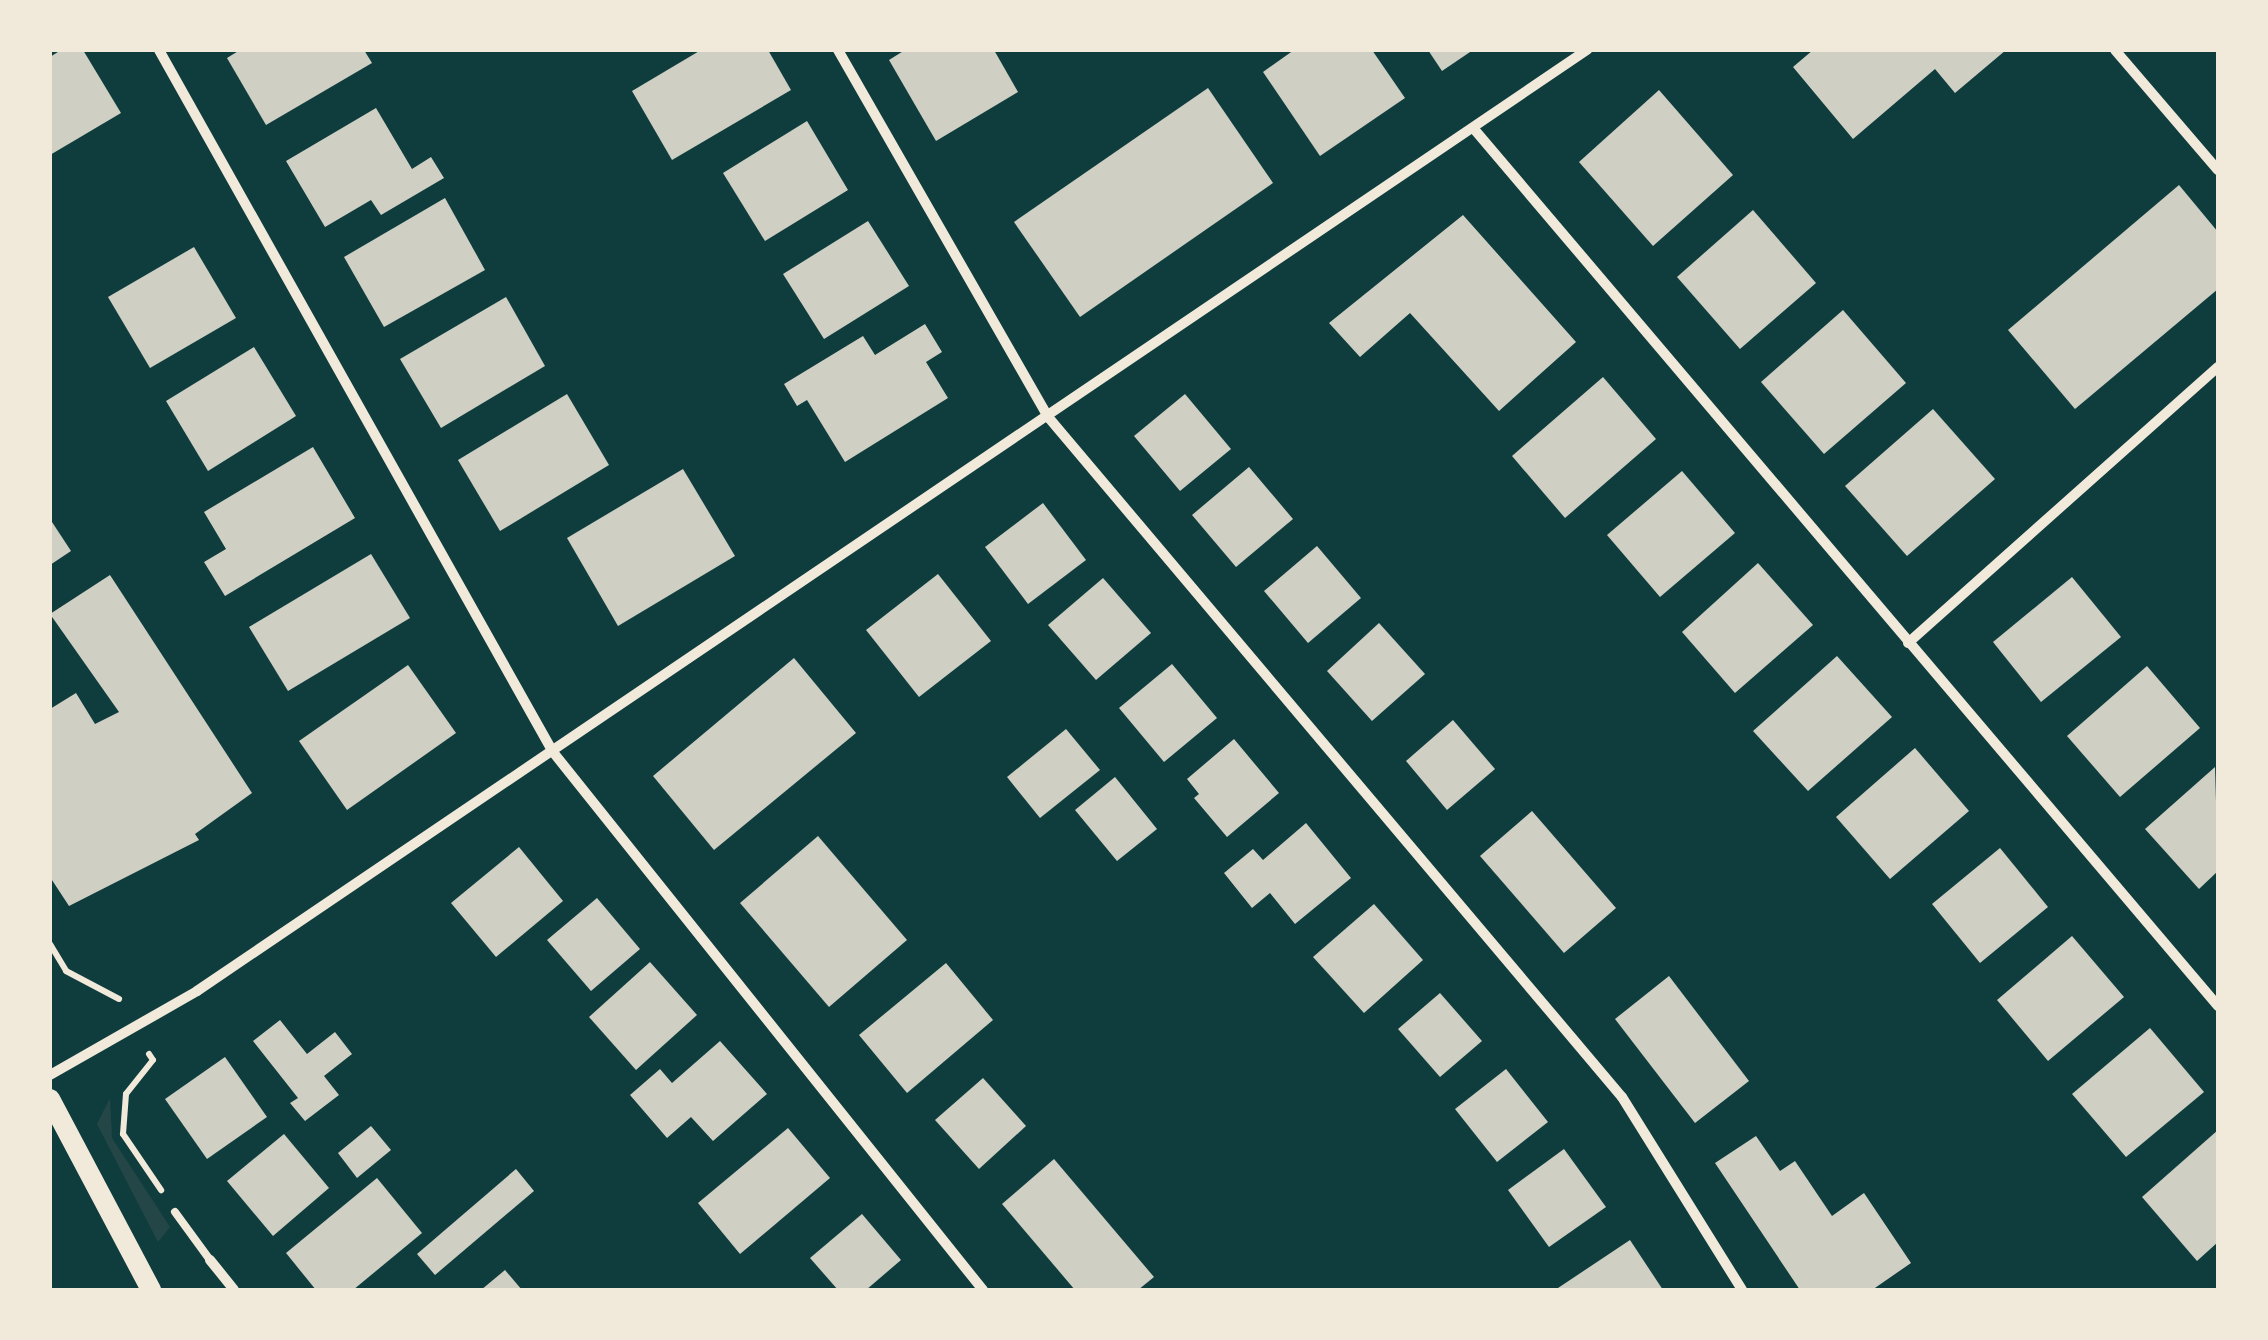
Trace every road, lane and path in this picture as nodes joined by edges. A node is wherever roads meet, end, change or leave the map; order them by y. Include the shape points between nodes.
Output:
1 (159, 50) edge
2 (838, 50) edge
3 (1587, 50) edge
4 (2115, 50) edge
5 (1474, 129) junction
6 (2218, 170) edge
7 (2218, 368) edge
8 (1049, 418) junction
9 (1908, 643) junction
10 (553, 752) junction
11 (50, 944) edge
12 (2218, 1006) edge
13 (137, 1028) junction
14 (50, 1075) edge
15 (50, 1098) edge
16 (176, 1212) joint
17 (210, 1260) joint
18 (151, 1290) edge
19 (234, 1290) edge
20 (982, 1290) edge
21 (1742, 1290) edge

1 - 10 street
2 - 8 street
3 - 5 street
4 - 6 street
5 - 8 street
5 - 9 street
7 - 9 street
8 - 10 street
8 - 21 street via 1622,1097
9 - 12 street
10 - 13 street
10 - 20 street
11 - 13 path via 66,972 118,998
13 - 14 street
13 - 16 path via 153,1060 126,1094 123,1134
15 - 18 main road
16 - 17 lane
17 - 19 street

